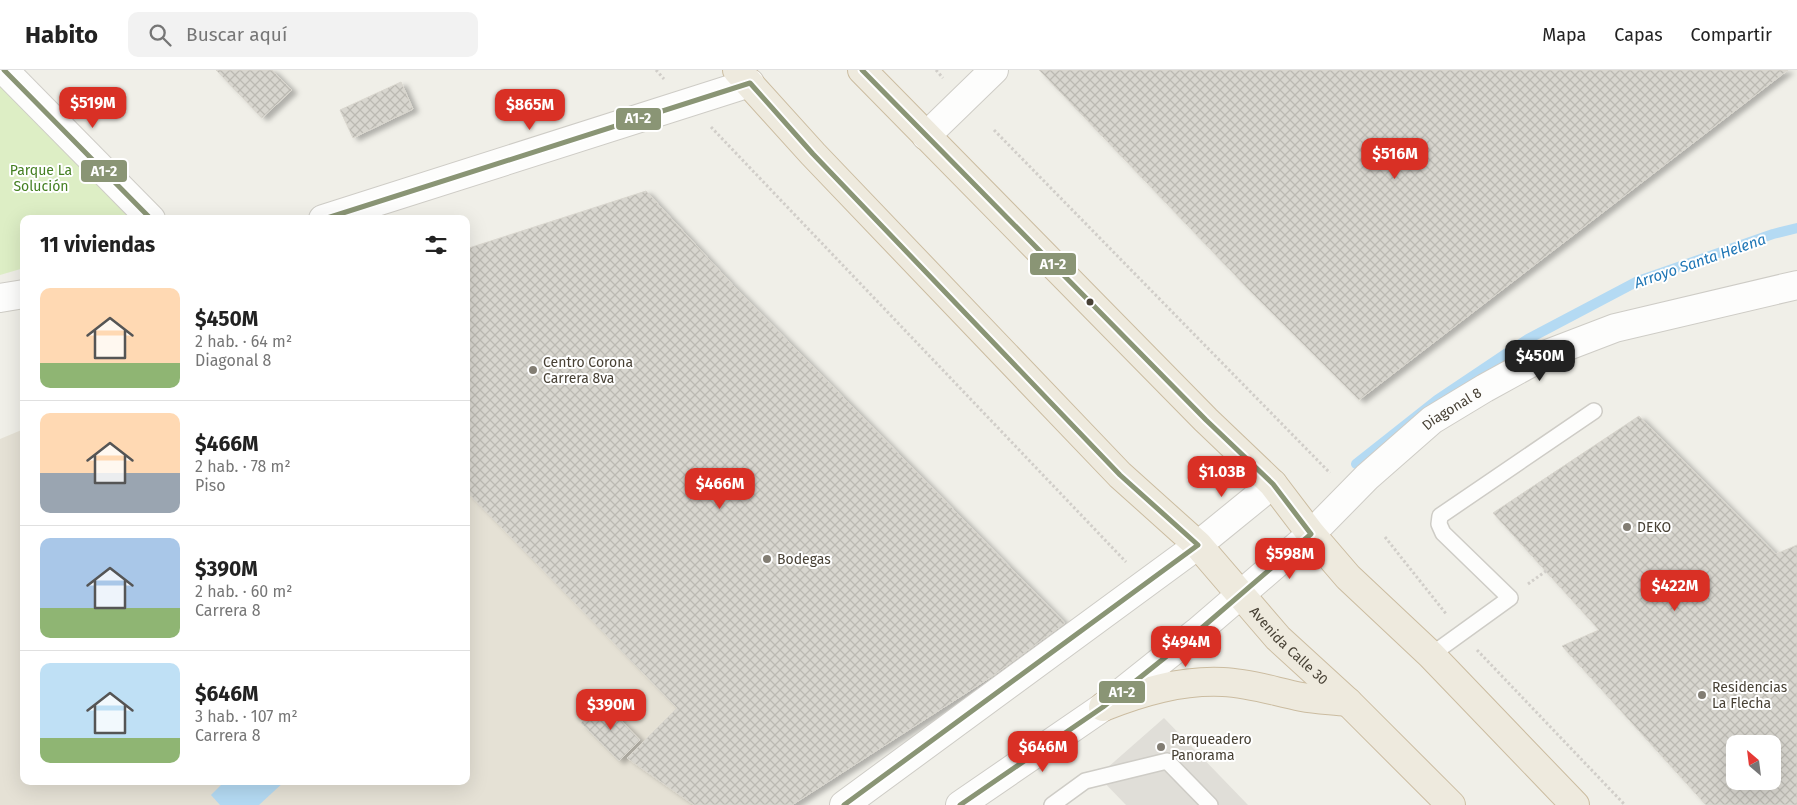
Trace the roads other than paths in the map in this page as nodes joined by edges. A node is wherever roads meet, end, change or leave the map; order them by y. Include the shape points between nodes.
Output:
1 (4, 70) edge
2 (862, 70) edge
3 (994, 70) edge
4 (744, 76) edge
5 (926, 136) junction
6 (147, 215) edge
7 (335, 215) edge
8 (1797, 285) edge
9 (20, 295) edge
10 (0, 298) edge
11 (1594, 411) dead end
12 (1273, 484) junction
13 (1311, 534) junction
14 (1198, 545) junction
15 (1241, 594) junction
16 (1431, 655) junction
17 (1348, 702) junction
18 (1103, 707) junction
19 (844, 805) edge
20 (960, 805) edge
21 (1052, 805) edge
22 (1210, 805) edge
23 (1451, 805) edge
24 (1575, 805) edge

1 - 6 street
2 - 5 highway
3 - 5 street
4 - 7 street
4 - 14 highway, Avenida Calle 30 via 813,154 1120,475
5 - 12 highway
8 - 13 street, Diagonal 8 via 1615,328 1547,354 1432,420 1367,477
9 - 10 street
11 - 16 lane via 1440,516 1443,532 1510,598
12 - 13 highway
12 - 14 street
13 - 15 street, Diagonal 8
13 - 16 highway via 1348,577
14 - 15 highway, Avenida Calle 30
14 - 19 street
15 - 17 highway, Avenida Calle 30 via 1278,638
15 - 18 street, Diagonal 8
16 - 24 highway
17 - 18 highway via 1222,682 1158,688
17 - 23 highway, Avenida Calle 30
18 - 20 street, Diagonal 8
21 - 22 lane via 1085,781 1168,761

